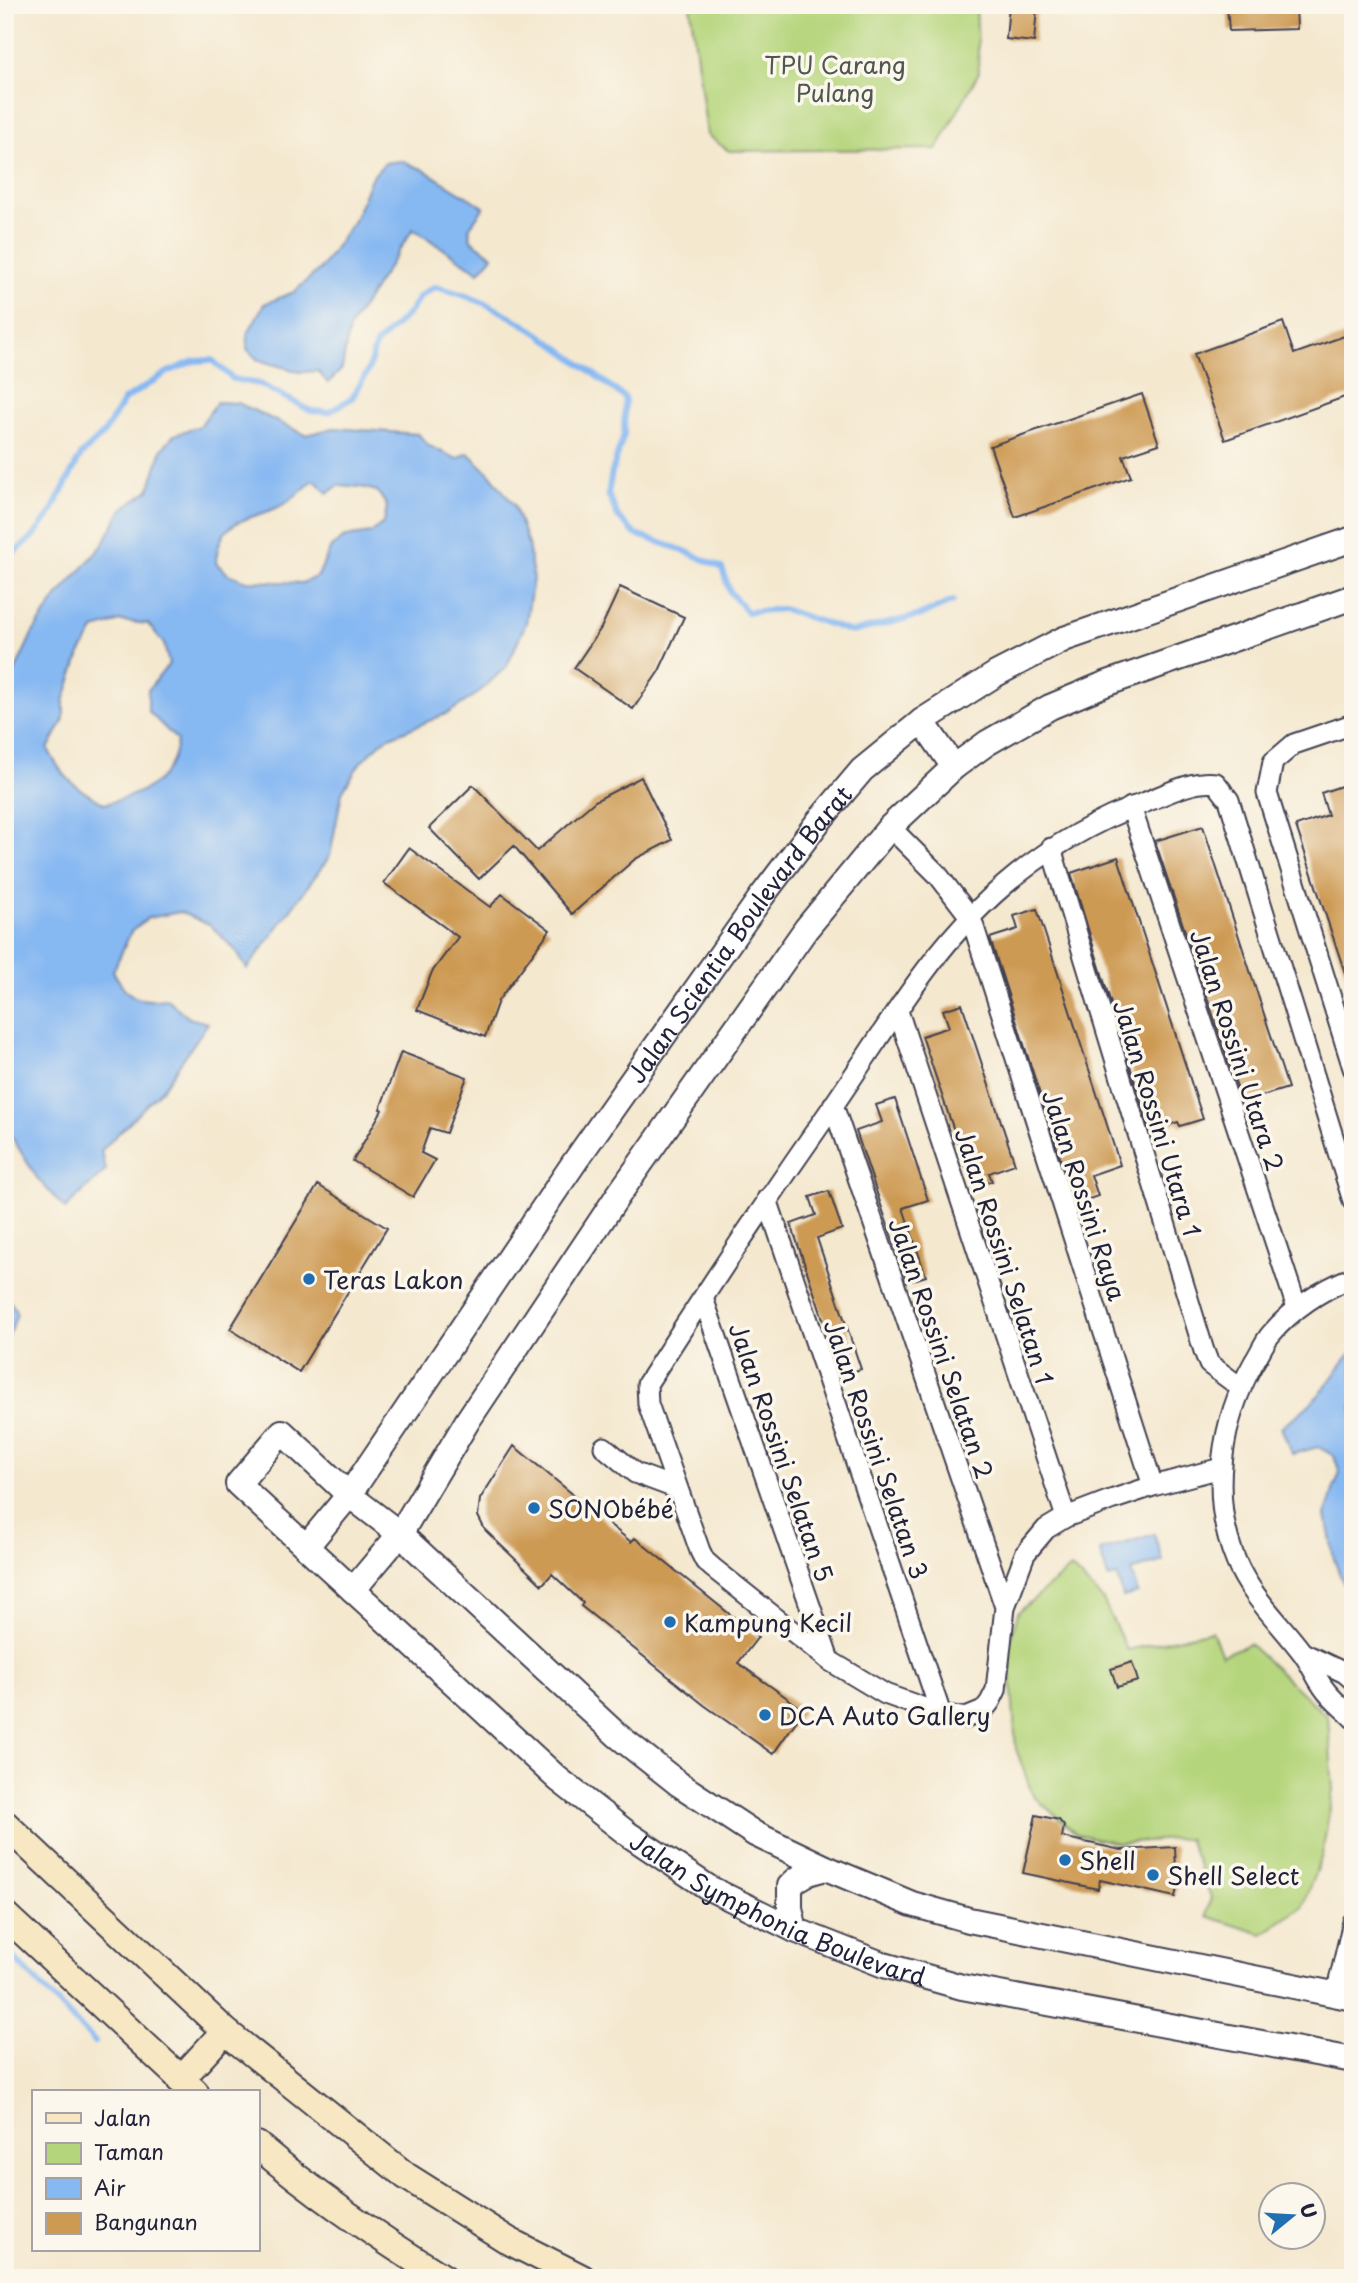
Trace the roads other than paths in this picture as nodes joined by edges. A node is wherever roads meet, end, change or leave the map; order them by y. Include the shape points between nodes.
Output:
1 (1353, 540) edge
2 (1353, 597) edge
3 (922, 722) junction
4 (1353, 724) edge
5 (954, 767) junction
6 (1131, 807) junction
7 (890, 827) junction
8 (1051, 848) junction
9 (971, 918) junction
10 (898, 1012) junction
11 (1353, 1068) edge
12 (833, 1105) junction
13 (767, 1199) junction
14 (1353, 1201) edge
15 (1353, 1277) edge
16 (702, 1298) junction
17 (1297, 1308) junction
18 (1240, 1387) junction
19 (604, 1447) dead end
20 (1221, 1468) junction
21 (1153, 1486) junction
22 (678, 1489) junction
23 (349, 1494) junction
24 (1066, 1517) junction
25 (400, 1534) junction
26 (306, 1547) junction
27 (353, 1590) junction
28 (1005, 1607) junction
29 (1303, 1653) junction
30 (830, 1661) junction
31 (1353, 1680) edge
32 (942, 1714) junction
33 (1353, 1718) edge
34 (5, 1824) edge
35 (826, 1868) junction
36 (5, 1915) edge
37 (1353, 1922) edge
38 (795, 1930) junction
39 (1344, 1996) edge
40 (225, 2031) junction
41 (1353, 2060) edge
42 (187, 2086) edge
43 (259, 2147) edge
44 (444, 2278) edge
45 (582, 2278) edge

1 - 3 street, Jalan Scientia Boulevard Barat via 1064,639 996,674
2 - 5 street, Jalan Scientia Boulevard Barat via 1050,707
3 - 5 street
3 - 23 street, Jalan Scientia Boulevard Barat via 862,770 762,896
4 - 11 street via 1294,744 1273,762 1266,793
5 - 7 street, Jalan Scientia Boulevard Barat
6 - 8 street
6 - 14 street via 1202,781 1216,783 1229,800
6 - 17 street, Jalan Rossini Utara 2
7 - 9 street, Jalan Rossini Raya via 938,875
7 - 25 street, Jalan Scientia Boulevard Barat via 806,929 619,1194 468,1420
8 - 9 street via 1010,879
8 - 18 street, Jalan Rossini Utara 1 via 1203,1351 1209,1364
9 - 10 street
9 - 21 street, Jalan Rossini Raya
10 - 12 street
10 - 24 street, Jalan Rossini Selatan 1
12 - 13 street
12 - 28 street, Jalan Rossini Selatan 2
13 - 16 street
13 - 32 street, Jalan Rossini Selatan 3
15 - 17 street
16 - 22 street via 647,1384 648,1404
16 - 30 street, Jalan Rossini Selatan 5
17 - 18 street via 1269,1336
18 - 20 street
19 - 22 street via 635,1473
20 - 21 street
20 - 29 street via 1227,1534 1243,1577
21 - 24 street
22 - 30 street via 705,1561
23 - 25 street
23 - 26 street, Jalan Scientia Boulevard Barat
23 - 26 street, Jalan Symphonia Boulevard via 282,1432 238,1483
24 - 28 street via 1045,1529 1025,1553
25 - 27 street, Jalan Scientia Boulevard Barat
25 - 35 street via 617,1735 669,1776 755,1834
26 - 27 street, Jalan Symphonia Boulevard
27 - 38 street, Jalan Symphonia Boulevard via 558,1779 628,1834 709,1888
28 - 32 street via 996,1690 990,1702 983,1711 966,1718
29 - 31 street
29 - 33 street via 1324,1690
30 - 32 street via 885,1694
34 - 40 main road
35 - 38 street via 806,1873 790,1886
35 - 39 street via 912,1904 969,1920
36 - 42 main road
37 - 39 street
38 - 41 street, Jalan Symphonia Boulevard via 884,1965 962,1987
40 - 42 main road
40 - 45 main road via 406,2176 509,2241
43 - 44 main road

